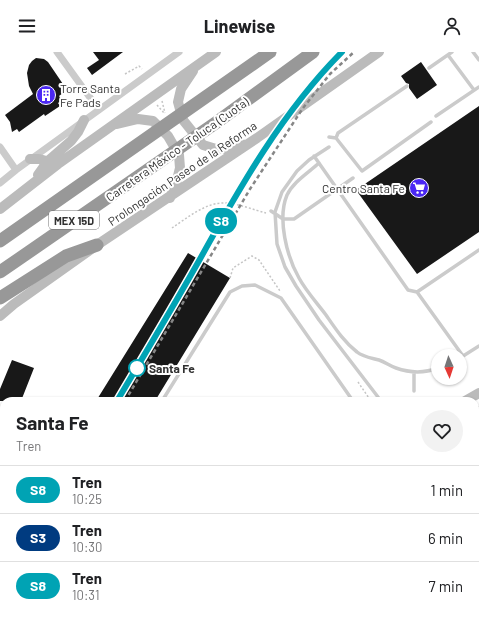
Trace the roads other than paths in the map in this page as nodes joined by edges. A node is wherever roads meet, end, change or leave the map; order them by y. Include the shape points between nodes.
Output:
1 (57, 52) edge
2 (179, 52) edge
3 (216, 52) edge
4 (270, 52) edge
5 (313, 52) edge
6 (379, 52) edge
7 (473, 52) edge
8 (450, 53) edge
9 (479, 60) edge
10 (197, 65) junction
11 (429, 68) dead end
12 (407, 86) dead end
13 (479, 87) edge
14 (474, 90) junction
15 (99, 110) junction
16 (436, 116) dead end
17 (84, 120) junction
18 (431, 122) dead end
19 (111, 126) junction
20 (328, 137) dead end
21 (257, 138) junction
22 (336, 138) junction
23 (0, 147) edge
24 (330, 147) dead end
25 (314, 156) junction
26 (30, 159) junction
27 (53, 163) junction
28 (319, 163) junction
29 (16, 170) junction
30 (353, 178) dead end
31 (1, 179) edge
32 (337, 189) junction
33 (170, 198) junction
34 (0, 209) edge
35 (273, 211) junction
36 (283, 219) junction
37 (0, 241) edge
38 (97, 246) junction
39 (479, 250) edge
40 (0, 272) edge
41 (417, 292) junction
42 (0, 298) edge
43 (0, 316) edge
44 (479, 346) edge
45 (456, 349) edge
46 (467, 353) edge
47 (431, 371) edge
48 (414, 372) junction
49 (414, 391) dead end
50 (164, 397) edge
51 (349, 397) edge
52 (378, 397) dead end

1 - 15 street
2 - 15 street
3 - 10 main road
4 - 37 highway, MEX 15D
5 - 40 highway, Carretera México - Toluca (Cuota) / MEX 15D via 217,122
6 - 21 main road, Prolongación Paseo de la Reforma
7 - 9 lane
8 - 11 lane
8 - 14 lane
10 - 19 main road
10 - 21 main road via 181,89 178,102 183,120 202,145 227,149
12 - 22 lane via 338,133
13 - 14 lane
14 - 16 lane
15 - 17 street
17 - 26 street
17 - 27 main road via 78,132
18 - 22 lane via 362,171
19 - 27 main road
19 - 33 main road via 138,119 153,122 168,136 178,155 180,168
20 - 22 lane
21 - 33 main road, Prolongación Paseo de la Reforma
23 - 29 street
24 - 25 lane
25 - 28 lane
25 - 35 lane via 297,171 282,192
26 - 27 main road
26 - 29 street
27 - 34 main road via 29,187
28 - 32 lane
28 - 36 lane via 293,185 286,196
29 - 31 street
30 - 32 lane
32 - 36 lane via 294,219
32 - 41 lane via 408,290
33 - 38 main road, Prolongación Paseo de la Reforma
35 - 36 lane
35 - 52 lane via 277,244 286,270 319,320
36 - 48 lane via 289,252 299,278 344,341 358,354
38 - 42 highway via 66,256
38 - 43 main road, Prolongación Paseo de la Reforma
39 - 41 lane
41 - 45 lane
44 - 46 lane
47 - 48 lane
48 - 49 lane
50 - 51 lane via 230,292 242,286 255,285 281,298

